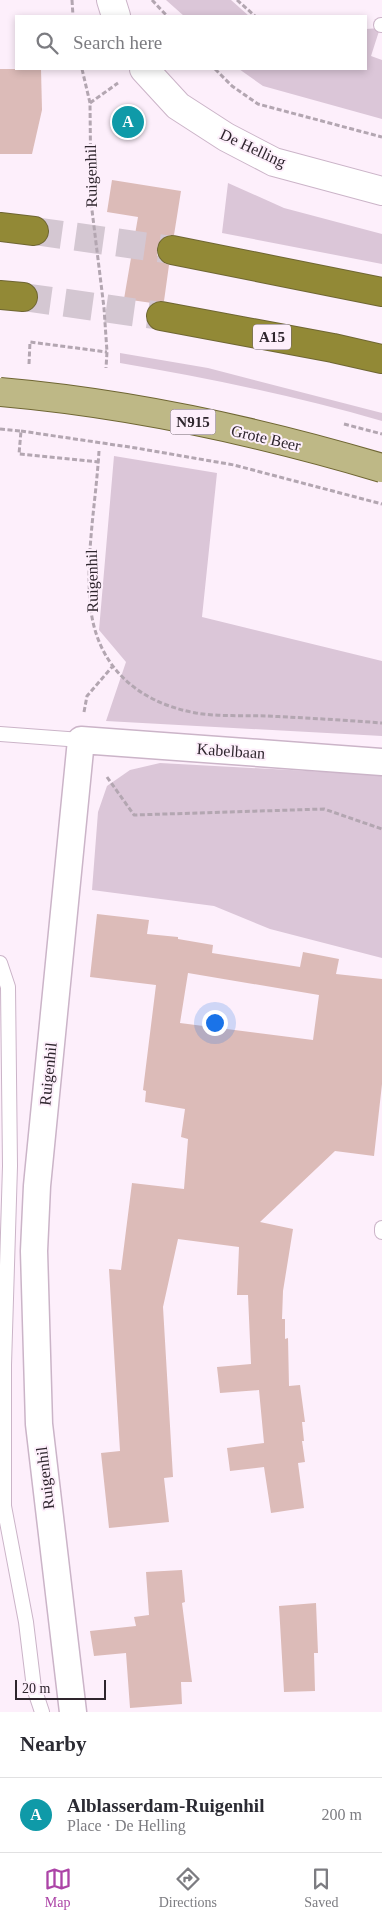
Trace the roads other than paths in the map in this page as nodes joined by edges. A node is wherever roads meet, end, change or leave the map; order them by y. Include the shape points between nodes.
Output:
1 (111, 0) edge
2 (116, 15) edge
3 (133, 75) edge
4 (382, 191) edge
5 (0, 227) edge
6 (34, 231) tunnel mouth
7 (172, 250) tunnel mouth
8 (382, 292) edge
9 (161, 316) tunnel mouth
10 (382, 359) edge
11 (0, 392) edge
12 (382, 468) edge
13 (0, 734) edge
14 (80, 740) junction
15 (382, 762) edge
16 (0, 963) edge
17 (382, 1228) edge
18 (382, 1232) edge
19 (42, 1712) edge
20 (73, 1712) edge

1 - 2 street
3 - 4 street, De Helling via 234,141 274,162
5 - 6 highway
7 - 8 highway
9 - 10 highway, A15
11 - 12 main road, Grote Beer / N915, bridge via 142,412 241,431
13 - 14 lane
14 - 15 street, Kabelbaan
14 - 20 street, Ruigenhil via 37,1186 34,1251 39,1424
16 - 19 lane via 8,987 10,1166 4,1506 26,1622 34,1688
17 - 18 lane

